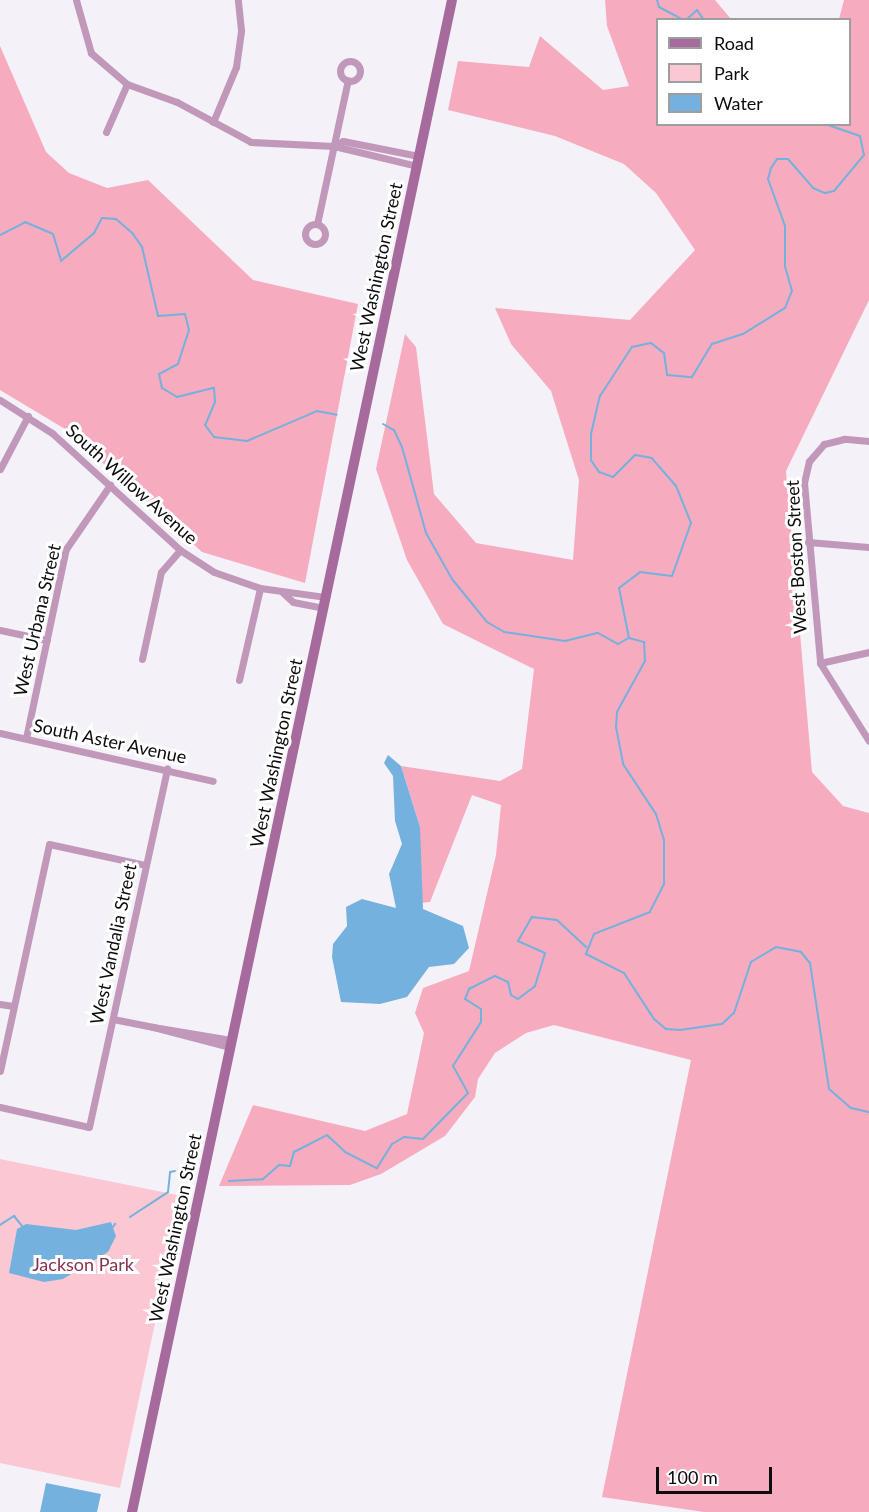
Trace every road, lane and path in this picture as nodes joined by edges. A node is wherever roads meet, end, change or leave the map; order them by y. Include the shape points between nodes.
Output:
1 (75, 0) edge
2 (237, 0) edge
3 (452, 0) edge
4 (348, 80) dead end
5 (127, 84) junction
6 (213, 122) junction
7 (106, 132) dead end
8 (334, 146) junction
9 (418, 161) junction
10 (317, 224) dead end
11 (0, 400) edge
12 (28, 416) junction
13 (869, 441) edge
14 (0, 469) edge
15 (110, 485) junction
16 (808, 542) junction
17 (869, 547) edge
18 (180, 550) junction
19 (260, 588) junction
20 (283, 593) junction
21 (326, 597) junction
22 (323, 608) junction
23 (0, 630) edge
24 (47, 640) junction
25 (869, 652) edge
26 (142, 659) dead end
27 (820, 663) junction
28 (239, 680) dead end
29 (0, 733) edge
30 (26, 738) junction
31 (869, 741) edge
32 (167, 768) junction
33 (213, 781) dead end
34 (145, 864) junction
35 (0, 1004) edge
36 (13, 1006) junction
37 (113, 1019) junction
38 (230, 1044) junction
39 (0, 1071) edge
40 (0, 1107) edge
41 (132, 1512) edge

1 - 5 street via 91,53
2 - 6 street via 241,30 236,67
3 - 9 main road, West Washington Street
4 - 8 street
5 - 6 street
5 - 7 street
6 - 8 street via 262,145
8 - 9 street
8 - 10 street
9 - 21 main road, West Washington Street
11 - 12 street, South Willow Avenue
12 - 14 street
12 - 15 street, South Willow Avenue
13 - 16 street, West Boston Street via 835,440 816,452 804,482
15 - 18 street, South Willow Avenue
15 - 24 street, West Urbana Street via 66,549
16 - 17 street
16 - 27 street, West Boston Street
18 - 19 street, South Willow Avenue via 214,572
18 - 26 street via 161,572
19 - 20 street, South Willow Avenue
19 - 28 street
20 - 21 street, South Willow Avenue
20 - 22 street, South Willow Avenue via 293,602
21 - 22 main road, West Washington Street
22 - 38 main road, West Washington Street
23 - 24 street
24 - 30 street, West Urbana Street
25 - 27 street
27 - 31 street
29 - 30 street, South Aster Avenue
30 - 32 street, South Aster Avenue
32 - 33 street, South Aster Avenue
32 - 34 street, West Vandalia Street
34 - 36 street via 49,844
34 - 37 street, West Vandalia Street
35 - 36 street
36 - 39 street
37 - 38 street
37 - 40 street, West Vandalia Street via 90,1127
38 - 41 main road, West Washington Street

